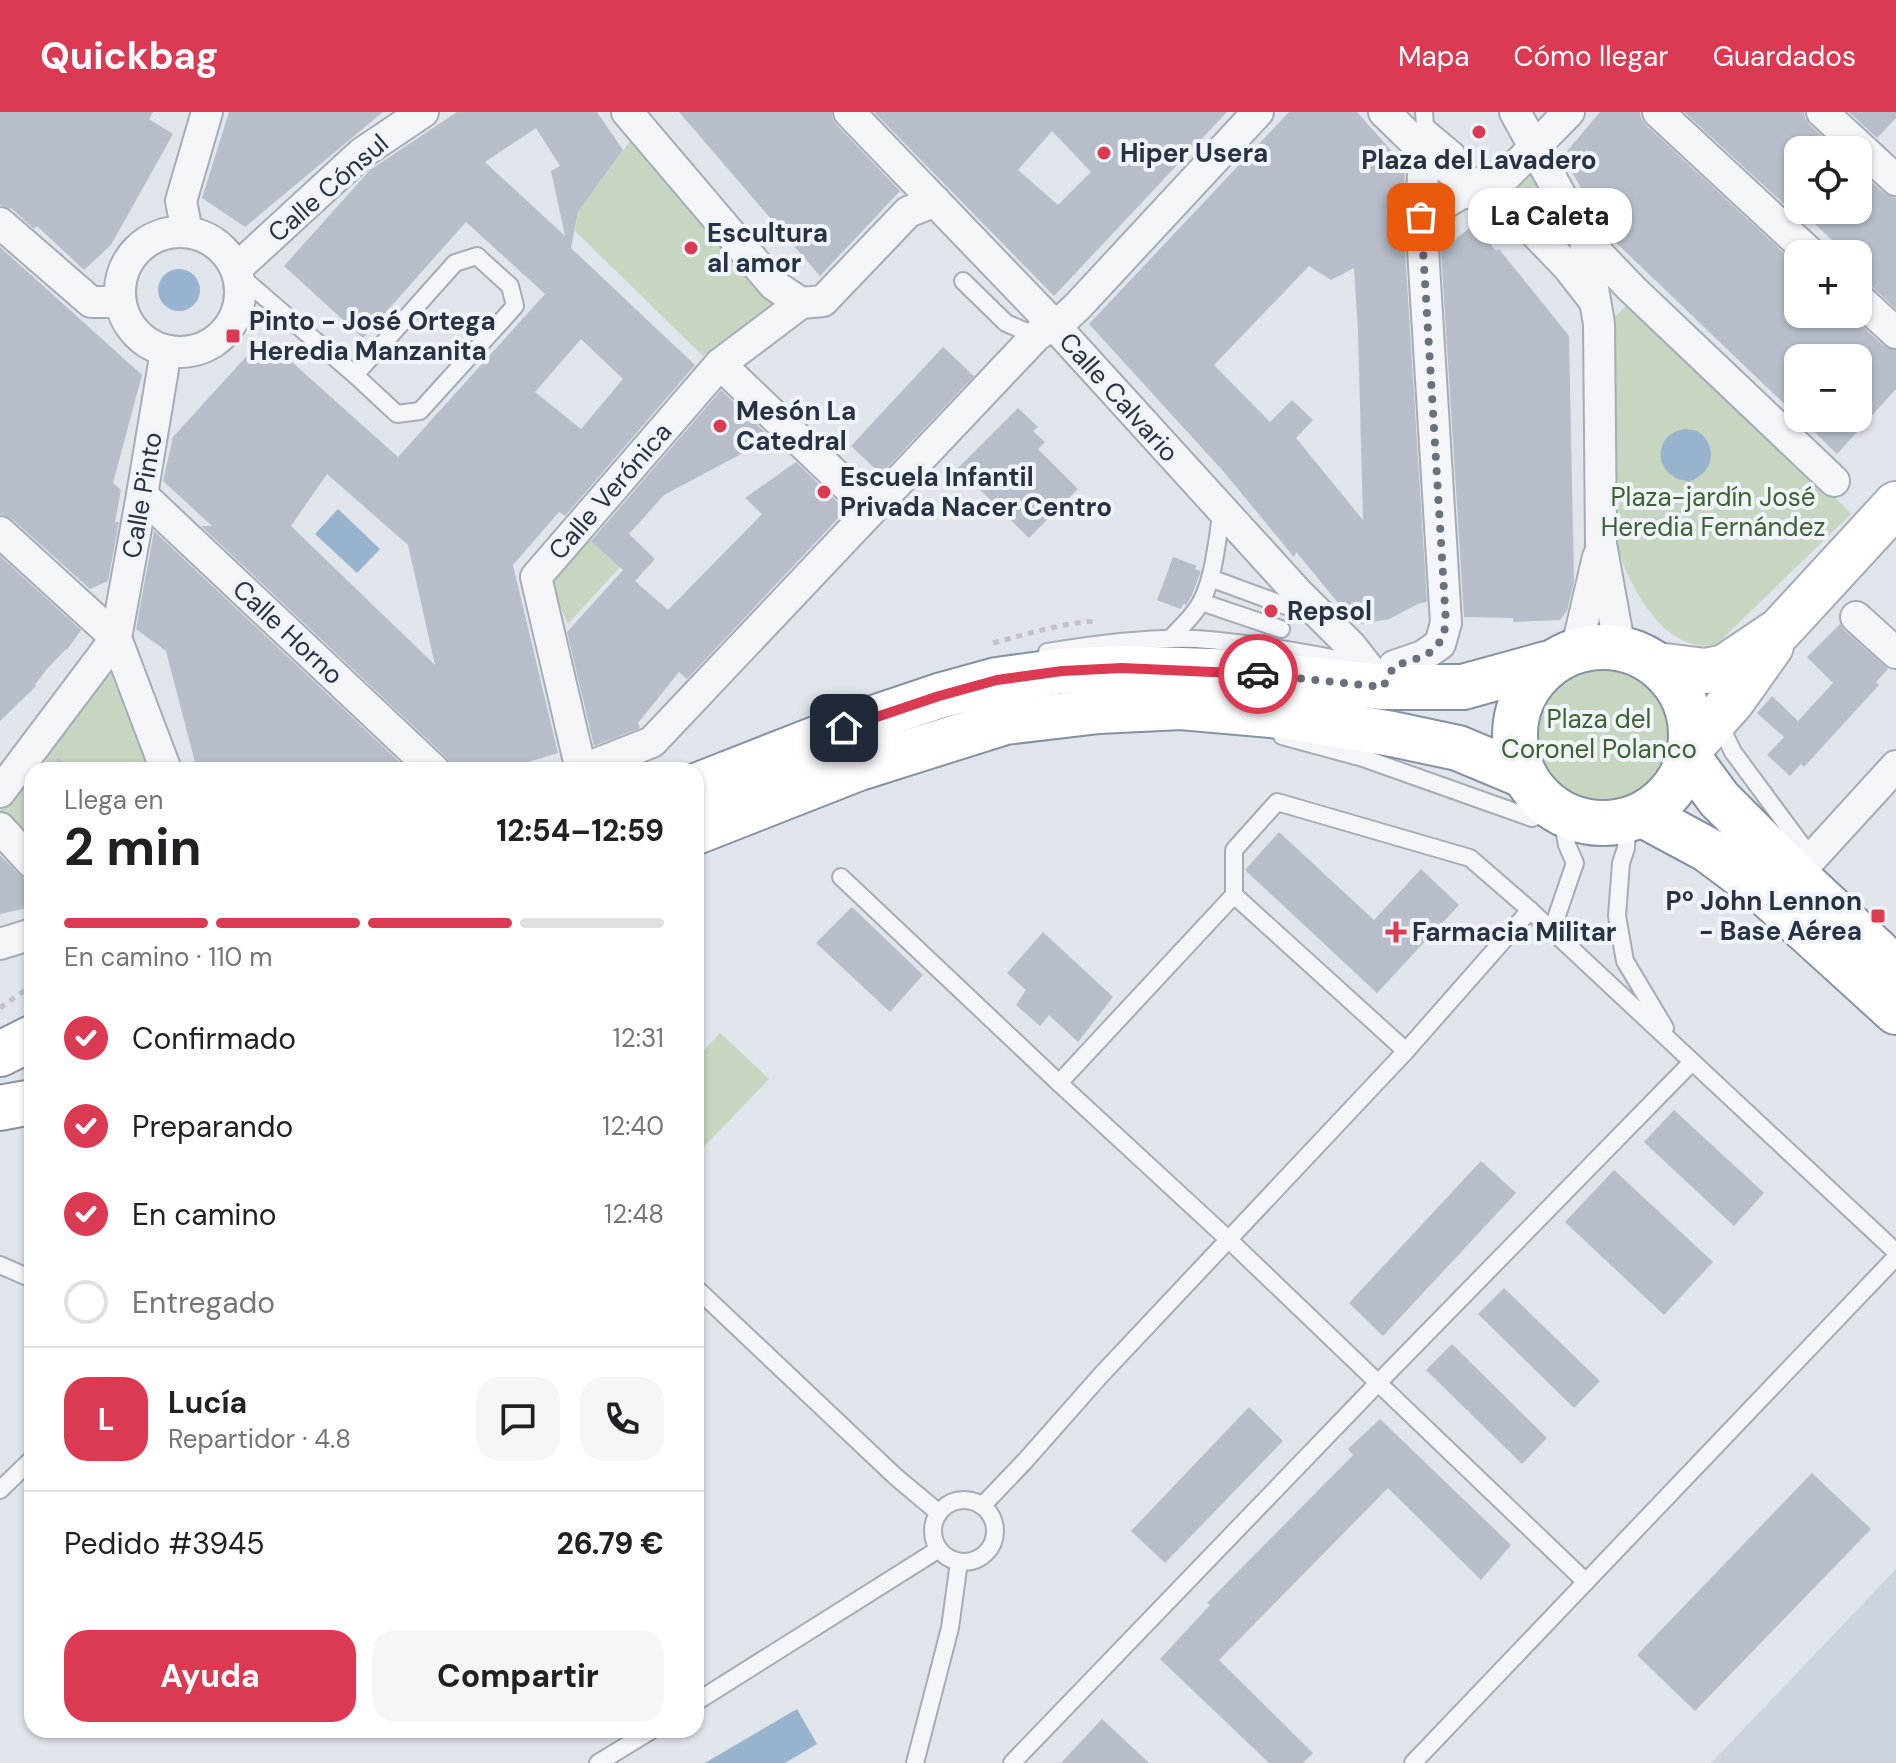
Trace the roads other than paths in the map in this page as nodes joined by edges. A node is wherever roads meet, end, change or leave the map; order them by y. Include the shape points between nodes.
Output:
1 (207, 112) edge
2 (423, 112) edge
3 (627, 112) edge
4 (849, 112) edge
5 (1258, 112) edge
6 (1384, 112) edge
7 (1424, 112) edge
8 (1515, 112) edge
9 (1569, 112) edge
10 (1658, 112) edge
11 (1822, 112) edge
12 (1535, 148) junction
13 (1424, 151) junction
14 (1893, 171) edge
15 (1464, 180) junction
16 (1493, 189) junction
17 (935, 201) junction
18 (1421, 217) junction
19 (0, 223) edge
20 (187, 232) junction
21 (1585, 240) junction
22 (1796, 240) edge
23 (237, 272) junction
24 (963, 281) dead end
25 (1632, 289) junction
26 (120, 302) junction
27 (801, 303) junction
28 (1597, 303) junction
29 (1872, 311) edge
30 (1045, 331) junction
31 (1896, 333) edge
32 (166, 351) junction
33 (720, 364) junction
34 (355, 375) junction
35 (1834, 481) dead end
36 (142, 495) junction
37 (1896, 504) edge
38 (871, 509) junction
39 (1222, 509) junction
40 (0, 532) edge
41 (1601, 544) junction
42 (1210, 578) junction
43 (1293, 599) junction
44 (1201, 602) junction
45 (1856, 617) dead end
46 (1281, 629) junction
47 (1780, 630) junction
48 (116, 638) junction
49 (1170, 639) junction
50 (1278, 648) junction
51 (1896, 653) edge
52 (1033, 655) dead end
53 (1639, 657) junction
54 (1561, 658) junction
55 (1369, 686) junction
56 (1181, 707) junction
57 (1699, 741) junction
58 (163, 762) edge
59 (426, 762) edge
60 (579, 762) edge
61 (601, 762) edge
62 (1896, 766) edge
63 (1525, 776) junction
64 (704, 783) edge
65 (0, 792) edge
66 (1559, 812) junction
67 (1635, 818) junction
68 (0, 828) edge
69 (704, 829) edge
70 (24, 854) edge
71 (1820, 871) junction
72 (841, 877) dead end
73 (1234, 895) junction
74 (1530, 910) junction
75 (1552, 930) junction
76 (1858, 933) junction
77 (24, 936) edge
78 (0, 944) edge
79 (1896, 969) edge
80 (1896, 1012) edge
81 (24, 1042) edge
82 (1676, 1046) junction
83 (1406, 1051) junction
84 (0, 1054) edge
85 (1692, 1062) junction
86 (1059, 1083) junction
87 (24, 1104) edge
88 (0, 1108) edge
89 (1229, 1240) junction
90 (1896, 1254) edge
91 (0, 1265) edge
92 (24, 1276) edge
93 (704, 1296) edge
94 (1378, 1383) junction
95 (24, 1467) edge
96 (0, 1490) edge
97 (982, 1506) junction
98 (939, 1513) junction
99 (939, 1549) junction
100 (959, 1562) junction
101 (1586, 1582) junction
102 (704, 1697) edge
103 (639, 1738) edge
104 (598, 1763) edge
105 (915, 1763) edge
106 (1012, 1763) edge
107 (1413, 1763) edge

1 - 20 street via 181,201
2 - 23 street, Calle Cónsul via 362,153
3 - 27 street via 774,285
4 - 17 street, Calle Calvario
5 - 30 street via 1077,307
6 - 13 street
7 - 15 lane via 1425,126 1456,152
8 - 12 street
9 - 12 street
10 - 22 street
11 - 14 street
12 - 16 street
12 - 21 street
13 - 15 street
13 - 18 street
15 - 16 street
16 - 18 street via 1460,194
16 - 28 street
17 - 27 street via 908,212 823,301
17 - 30 street, Calle Calvario
18 - 55 street via 1446,623 1436,648 1394,666
19 - 26 street via 91,302
20 - 23 street via 216,244
20 - 26 street via 168,232 136,250 125,265
21 - 25 street
21 - 28 street
23 - 32 street via 238,311 224,334 202,349
23 - 34 lane
24 - 30 lane via 1006,323
25 - 28 street
25 - 35 street
26 - 32 street via 137,335
27 - 33 street
28 - 41 street
29 - 31 street
30 - 38 street
30 - 39 street, Calle Calvario
32 - 36 street, Calle Pinto
33 - 38 street
33 - 60 street, Calle Verónica via 536,577
34 - 34 lane via 455,263 477,256 510,286 515,306 420,411 397,414
36 - 48 street, Calle Pinto
36 - 59 street, Calle Horno
37 - 47 main road
38 - 61 street via 652,742
39 - 42 lane
39 - 43 street, Calle Calvario
40 - 48 street
41 - 53 street
41 - 54 street
42 - 43 lane
42 - 44 lane
43 - 46 lane
43 - 55 street, Calle Calvario via 1351,646
44 - 46 lane
44 - 49 lane
45 - 51 street
46 - 50 lane
47 - 53 main road via 1725,667 1705,671
47 - 57 main road
48 - 58 street
48 - 65 street
49 - 50 lane
49 - 52 lane
50 - 55 lane via 1337,659
53 - 54 main road via 1597,649
53 - 57 main road via 1678,692
54 - 55 main road via 1463,687
54 - 63 main road via 1522,695 1515,749
55 - 64 main road via 1239,672 1122,668 1004,673
56 - 63 main road via 1291,717 1392,734 1458,748
56 - 66 lane via 1363,758 1532,818
56 - 69 main road via 1005,722 859,768
57 - 67 main road via 1674,786
57 - 71 lane via 1723,734
57 - 76 main road via 1719,799
62 - 71 street
63 - 66 main road
66 - 67 main road via 1584,821
66 - 75 lane via 1575,863
67 - 80 main road via 1708,850 1763,891
67 - 82 lane via 1621,863 1617,916 1625,961
68 - 70 street
71 - 76 lane
72 - 86 lane
73 - 74 lane via 1234,850 1277,802 1470,858
73 - 83 lane
73 - 86 lane
74 - 75 lane
74 - 83 lane
75 - 82 lane
76 - 79 main road
77 - 78 street
81 - 84 main road
82 - 85 lane
83 - 89 lane
85 - 90 lane
85 - 94 lane
86 - 89 lane
87 - 88 main road
89 - 94 lane
89 - 97 lane
90 - 101 lane
91 - 92 lane
93 - 98 lane
94 - 101 lane
94 - 106 lane
95 - 96 lane
97 - 98 lane via 965,1499 947,1504
97 - 100 lane via 994,1521 995,1536 985,1555
98 - 99 lane via 934,1522
99 - 100 lane
99 - 102 lane
100 - 105 lane via 950,1628
101 - 107 lane
103 - 104 lane

